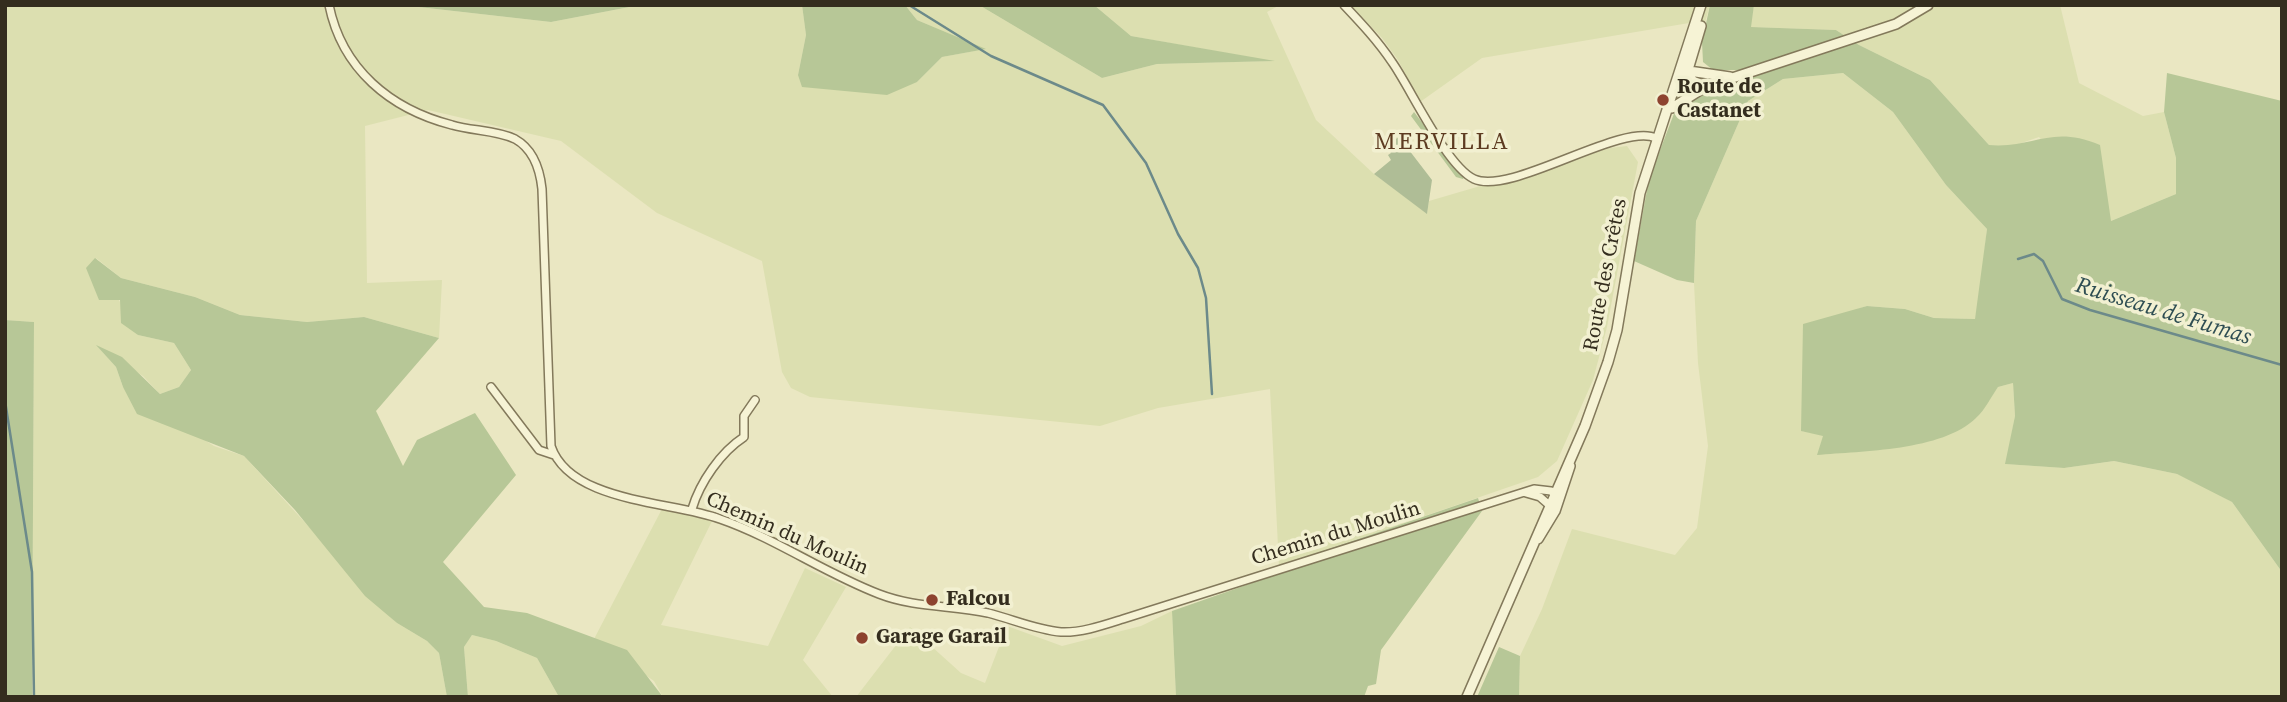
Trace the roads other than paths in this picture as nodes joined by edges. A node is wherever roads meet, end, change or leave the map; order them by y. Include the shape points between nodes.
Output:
1 (329, 5) edge
2 (1344, 5) edge
3 (1701, 5) edge
4 (1706, 5) edge
5 (1928, 5) edge
6 (1694, 52) junction
7 (1685, 72) junction
8 (1707, 74) junction
9 (1735, 77) junction
10 (1706, 87) junction
11 (1672, 108) junction
12 (1656, 138) junction
13 (491, 387) dead end
14 (755, 400) dead end
15 (554, 455) junction
16 (1526, 493) junction
17 (1556, 497) junction
18 (1548, 503) junction
19 (692, 509) junction
20 (1531, 549) junction
21 (1467, 697) edge

1 - 15 street via 344,50 362,76 381,92 436,121 516,140 537,166 542,189 549,434
2 - 12 street via 1382,47 1437,137 1474,179 1488,182 1535,170 1638,134
3 - 7 street, Route des Crêtes
4 - 6 street, Route des Crêtes
5 - 9 street via 1896,24
6 - 7 street, Route des Crêtes
6 - 8 street via 1697,65
7 - 8 street
7 - 10 street
7 - 11 street, Route des Crêtes
7 - 12 street, Route des Crêtes
8 - 9 street
9 - 10 street
10 - 11 street
11 - 12 street, Route des Crêtes
12 - 17 street, Route des Crêtes via 1640,193 1617,330
13 - 15 street, Chemin du Moulin via 539,450
14 - 19 street via 744,416 744,437 727,448
15 - 19 street, Chemin du Moulin via 577,477 601,489
16 - 17 street, Chemin du Moulin via 1544,489
16 - 18 street
16 - 19 street, Chemin du Moulin via 1115,621 1062,632 988,613 915,605 881,595 735,524
17 - 18 street, Route des Crêtes
17 - 20 street, Route des Crêtes
18 - 20 street, Route des Crêtes
20 - 21 street, Route des Crêtes

